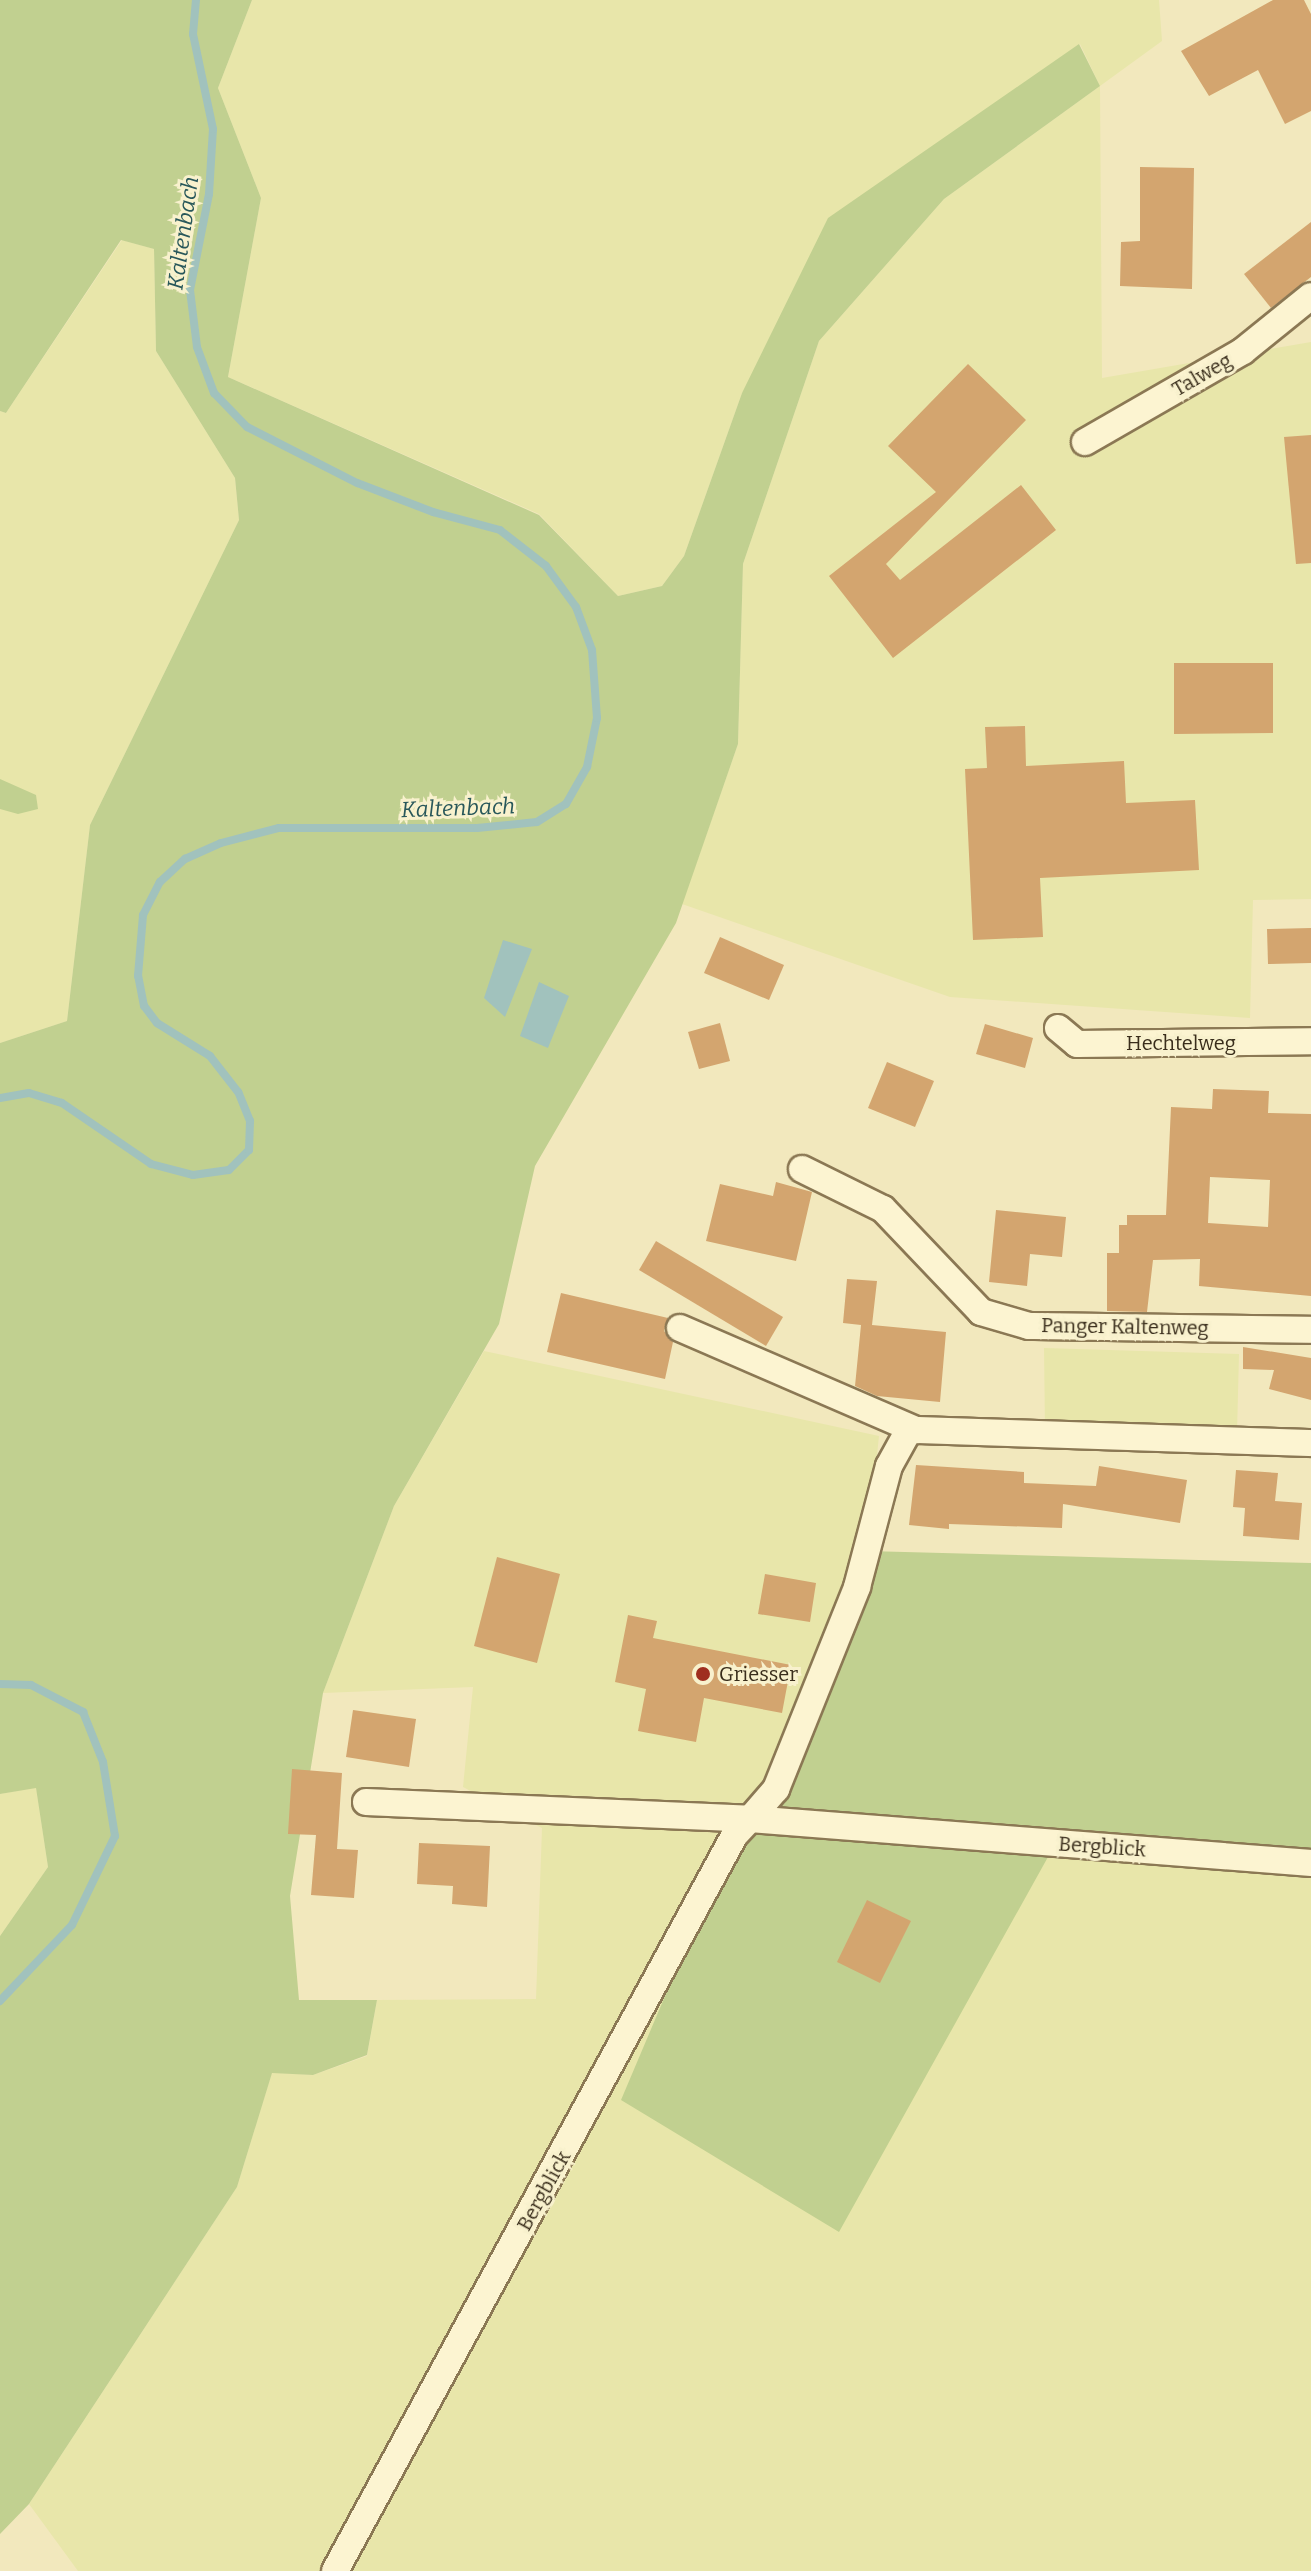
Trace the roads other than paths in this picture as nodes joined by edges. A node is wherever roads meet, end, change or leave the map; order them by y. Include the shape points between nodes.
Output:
1 (1311, 296) edge
2 (1085, 442) dead end
3 (1058, 1028) dead end
4 (1311, 1041) edge
5 (802, 1169) dead end
6 (680, 1328) dead end
7 (1311, 1330) edge
8 (910, 1428) junction
9 (1311, 1443) edge
10 (366, 1802) dead end
11 (750, 1819) junction
12 (1311, 1863) edge
13 (338, 2569) edge

1 - 2 street, Talweg via 1243,351
3 - 4 street, Hechtelweg via 1077,1044
5 - 7 street, Panger Kaltenweg via 883,1209 981,1312 1029,1326
6 - 8 street
8 - 9 street
8 - 11 street, Bergblick via 889,1466 857,1587 776,1789
10 - 11 street, Bergblick
11 - 12 street, Bergblick
11 - 13 street, Bergblick via 734,1836

